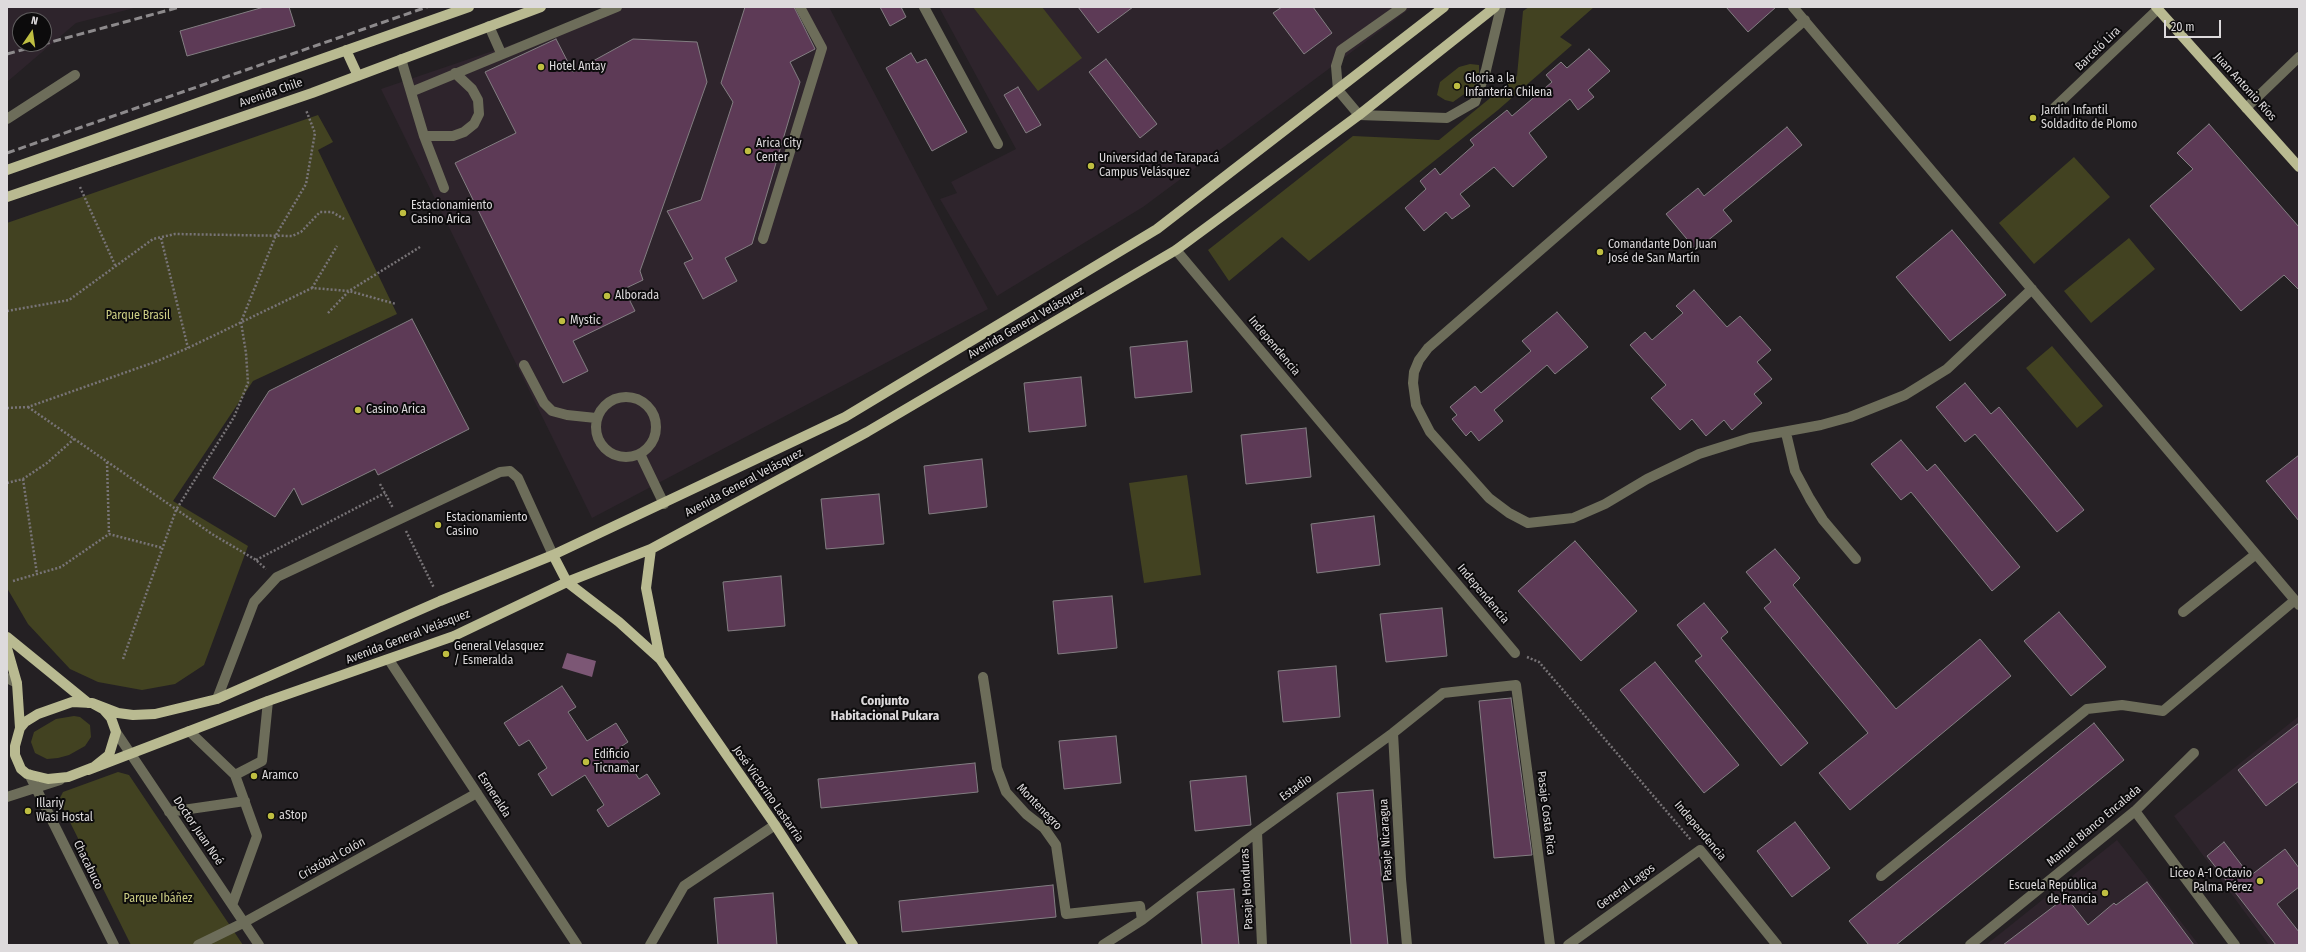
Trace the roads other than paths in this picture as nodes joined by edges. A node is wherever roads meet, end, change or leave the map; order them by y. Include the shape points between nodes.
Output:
1 (469, 7) edge
2 (541, 7) edge
3 (617, 7) edge
4 (800, 7) edge
5 (924, 7) edge
6 (1402, 7) edge
7 (1444, 7) edge
8 (1495, 7) edge
9 (1501, 7) edge
10 (1793, 7) edge
11 (2157, 8) edge
12 (1805, 20) junction
13 (489, 26) junction
14 (346, 50) junction
15 (501, 53) junction
16 (2299, 57) edge
17 (401, 59) junction
18 (455, 73) junction
19 (75, 75) dead end
20 (358, 76) junction
21 (1338, 90) junction
22 (411, 92) junction
23 (2055, 107) dead end
24 (2246, 108) junction
25 (1360, 115) junction
26 (7, 119) edge
27 (424, 136) junction
28 (998, 144) dead end
29 (2299, 167) edge
30 (7, 170) edge
31 (444, 188) dead end
32 (7, 197) edge
33 (763, 239) dead end
34 (1176, 250) junction
35 (2032, 289) junction
36 (524, 365) dead end
37 (596, 418) junction
38 (1786, 433) junction
39 (640, 454) junction
40 (664, 504) junction
41 (651, 549) junction
42 (2256, 554) junction
43 (553, 555) junction
44 (1856, 559) dead end
45 (567, 582) junction
46 (2297, 602) edge
47 (2183, 612) dead end
48 (7, 637) edge
49 (7, 648) edge
50 (1515, 653) road end
51 (660, 659) junction
52 (389, 660) junction
53 (983, 677) dead end
54 (7, 678) edge
55 (17, 683) junction
56 (1516, 684) joint
57 (217, 699) junction
58 (268, 701) junction
59 (90, 703) junction
60 (20, 728) junction
61 (189, 731) junction
62 (116, 732) junction
63 (1393, 733) junction
64 (130, 753) junction
65 (2194, 753) dead end
66 (88, 770) junction
67 (29, 774) junction
68 (235, 775) junction
69 (68, 777) junction
70 (36, 788) junction
71 (477, 793) junction
72 (7, 797) edge
73 (245, 801) junction
74 (2135, 811) junction
75 (169, 812) junction
76 (775, 825) junction
77 (1257, 832) junction
78 (1700, 850) joint
79 (1881, 876) dead end
80 (232, 905) junction
81 (1142, 920) junction
82 (243, 923) junction
83 (1120, 934) junction
84 (114, 945) edge
85 (198, 945) edge
86 (259, 945) edge
87 (577, 945) edge
88 (650, 945) edge
89 (853, 945) edge
90 (1103, 945) edge
91 (1120, 945) edge
92 (1262, 945) edge
93 (1407, 945) edge
94 (1550, 945) edge
95 (1568, 945) edge
96 (1777, 945) edge
97 (1970, 945) edge
98 (2235, 945) edge

1 - 14 main road, Avenida Chile
2 - 13 main road, Avenida Chile
3 - 15 street
4 - 33 street via 822,48
5 - 28 street
6 - 21 street via 1341,50 1336,66
7 - 21 main road, Avenida General Velásquez
8 - 25 main road, Avenida General Velásquez
9 - 25 street via 1486,70 1475,102 1447,118
10 - 12 street
11 - 23 street, Barceló Lira
11 - 24 main road, Juan Antonio Ríos
12 - 35 street
12 - 38 street via 1442,334 1419,360 1413,383 1416,405 1430,432 1489,498 1528,524 1558,521 1584,514 1647,478 1700,454 1750,438
13 - 15 street
13 - 17 main road, Avenida Chile
14 - 20 main road
14 - 30 main road, Avenida Chile
15 - 18 street
16 - 24 street
17 - 20 main road, Avenida Chile
17 - 22 street
18 - 22 street
18 - 27 street via 472,89 478,100 479,114 474,124 464,132 453,136
19 - 26 street
20 - 32 main road, Avenida Chile
21 - 25 street
21 - 40 main road, Avenida General Velásquez via 1157,229 845,417
22 - 27 street
24 - 29 main road, Juan Antonio Ríos
25 - 34 main road, Avenida General Velásquez
27 - 31 street
34 - 41 main road, Avenida General Velásquez via 867,432
34 - 50 street, Independencia
35 - 38 street via 1966,353 1927,383 1892,402 1850,417
35 - 42 street
36 - 37 street via 544,403 552,411
37 - 39 street via 597,438 610,453 630,457
37 - 39 street via 608,402 617,397 627,396 645,403 652,411 656,430 653,440
38 - 44 street via 1795,471 1810,499 1823,520
39 - 40 street
40 - 43 main road, Avenida General Velásquez
41 - 45 main road, Avenida General Velásquez
41 - 51 main road, José Victorino Lastarria via 646,588
42 - 46 street
42 - 47 street
43 - 45 main road, José Victorino Lastarria
43 - 57 main road, Avenida General Velásquez via 440,601
43 - 57 street via 518,478 510,471 500,472 277,577 254,602
45 - 51 main road, José Victorino Lastarria via 619,622
45 - 52 main road, Avenida General Velásquez via 454,636
46 - 79 street via 2163,711 2122,705 2087,709
48 - 59 main road
49 - 55 main road
51 - 76 main road, José Victorino Lastarria
52 - 58 main road, Avenida General Velásquez
52 - 71 street, Esmeralda
53 - 81 street, Montenegro via 996,768 1006,792 1026,814 1044,828 1056,845 1066,914 1140,906
54 - 55 street
55 - 60 main road
56 - 63 street, Estadio via 1443,693
56 - 94 street, Pasaje Costa Rica
57 - 59 main road, Avenida General Velásquez via 148,714 118,713
58 - 61 main road, Avenida General Velásquez
58 - 68 street via 262,761
59 - 60 main road via 72,702 56,706 25,722
59 - 62 main road via 109,715
60 - 67 main road via 15,755 21,769
61 - 64 main road, Avenida General Velásquez
61 - 68 street
62 - 64 street, Doctor Juan Noé
62 - 66 main road via 109,755 103,762
63 - 77 street, Estadio
63 - 93 street, Pasaje Nicaragua
64 - 66 main road, Avenida General Velásquez
64 - 75 street, Doctor Juan Noé
65 - 74 street, Manuel Blanco Encalada
66 - 69 main road
67 - 69 main road via 48,779
67 - 70 street, Chacabuco
68 - 73 street
69 - 70 street
70 - 72 street
70 - 84 street, Chacabuco
71 - 82 street, Cristóbal Colón
71 - 87 street, Esmeralda
73 - 75 street
73 - 80 street via 257,836
74 - 97 street, Manuel Blanco Encalada
74 - 98 street
75 - 80 street, Doctor Juan Noé
76 - 88 street via 684,886
76 - 89 main road, José Victorino Lastarria
77 - 81 street, Estadio
77 - 92 street, Pasaje Honduras
78 - 95 street, General Lagos
78 - 96 street, Independencia
80 - 82 street, Doctor Juan Noé
81 - 83 street, Estadio
82 - 85 street, Cristóbal Colón
82 - 86 street, Doctor Juan Noé
83 - 90 street, Estadio
83 - 91 street

